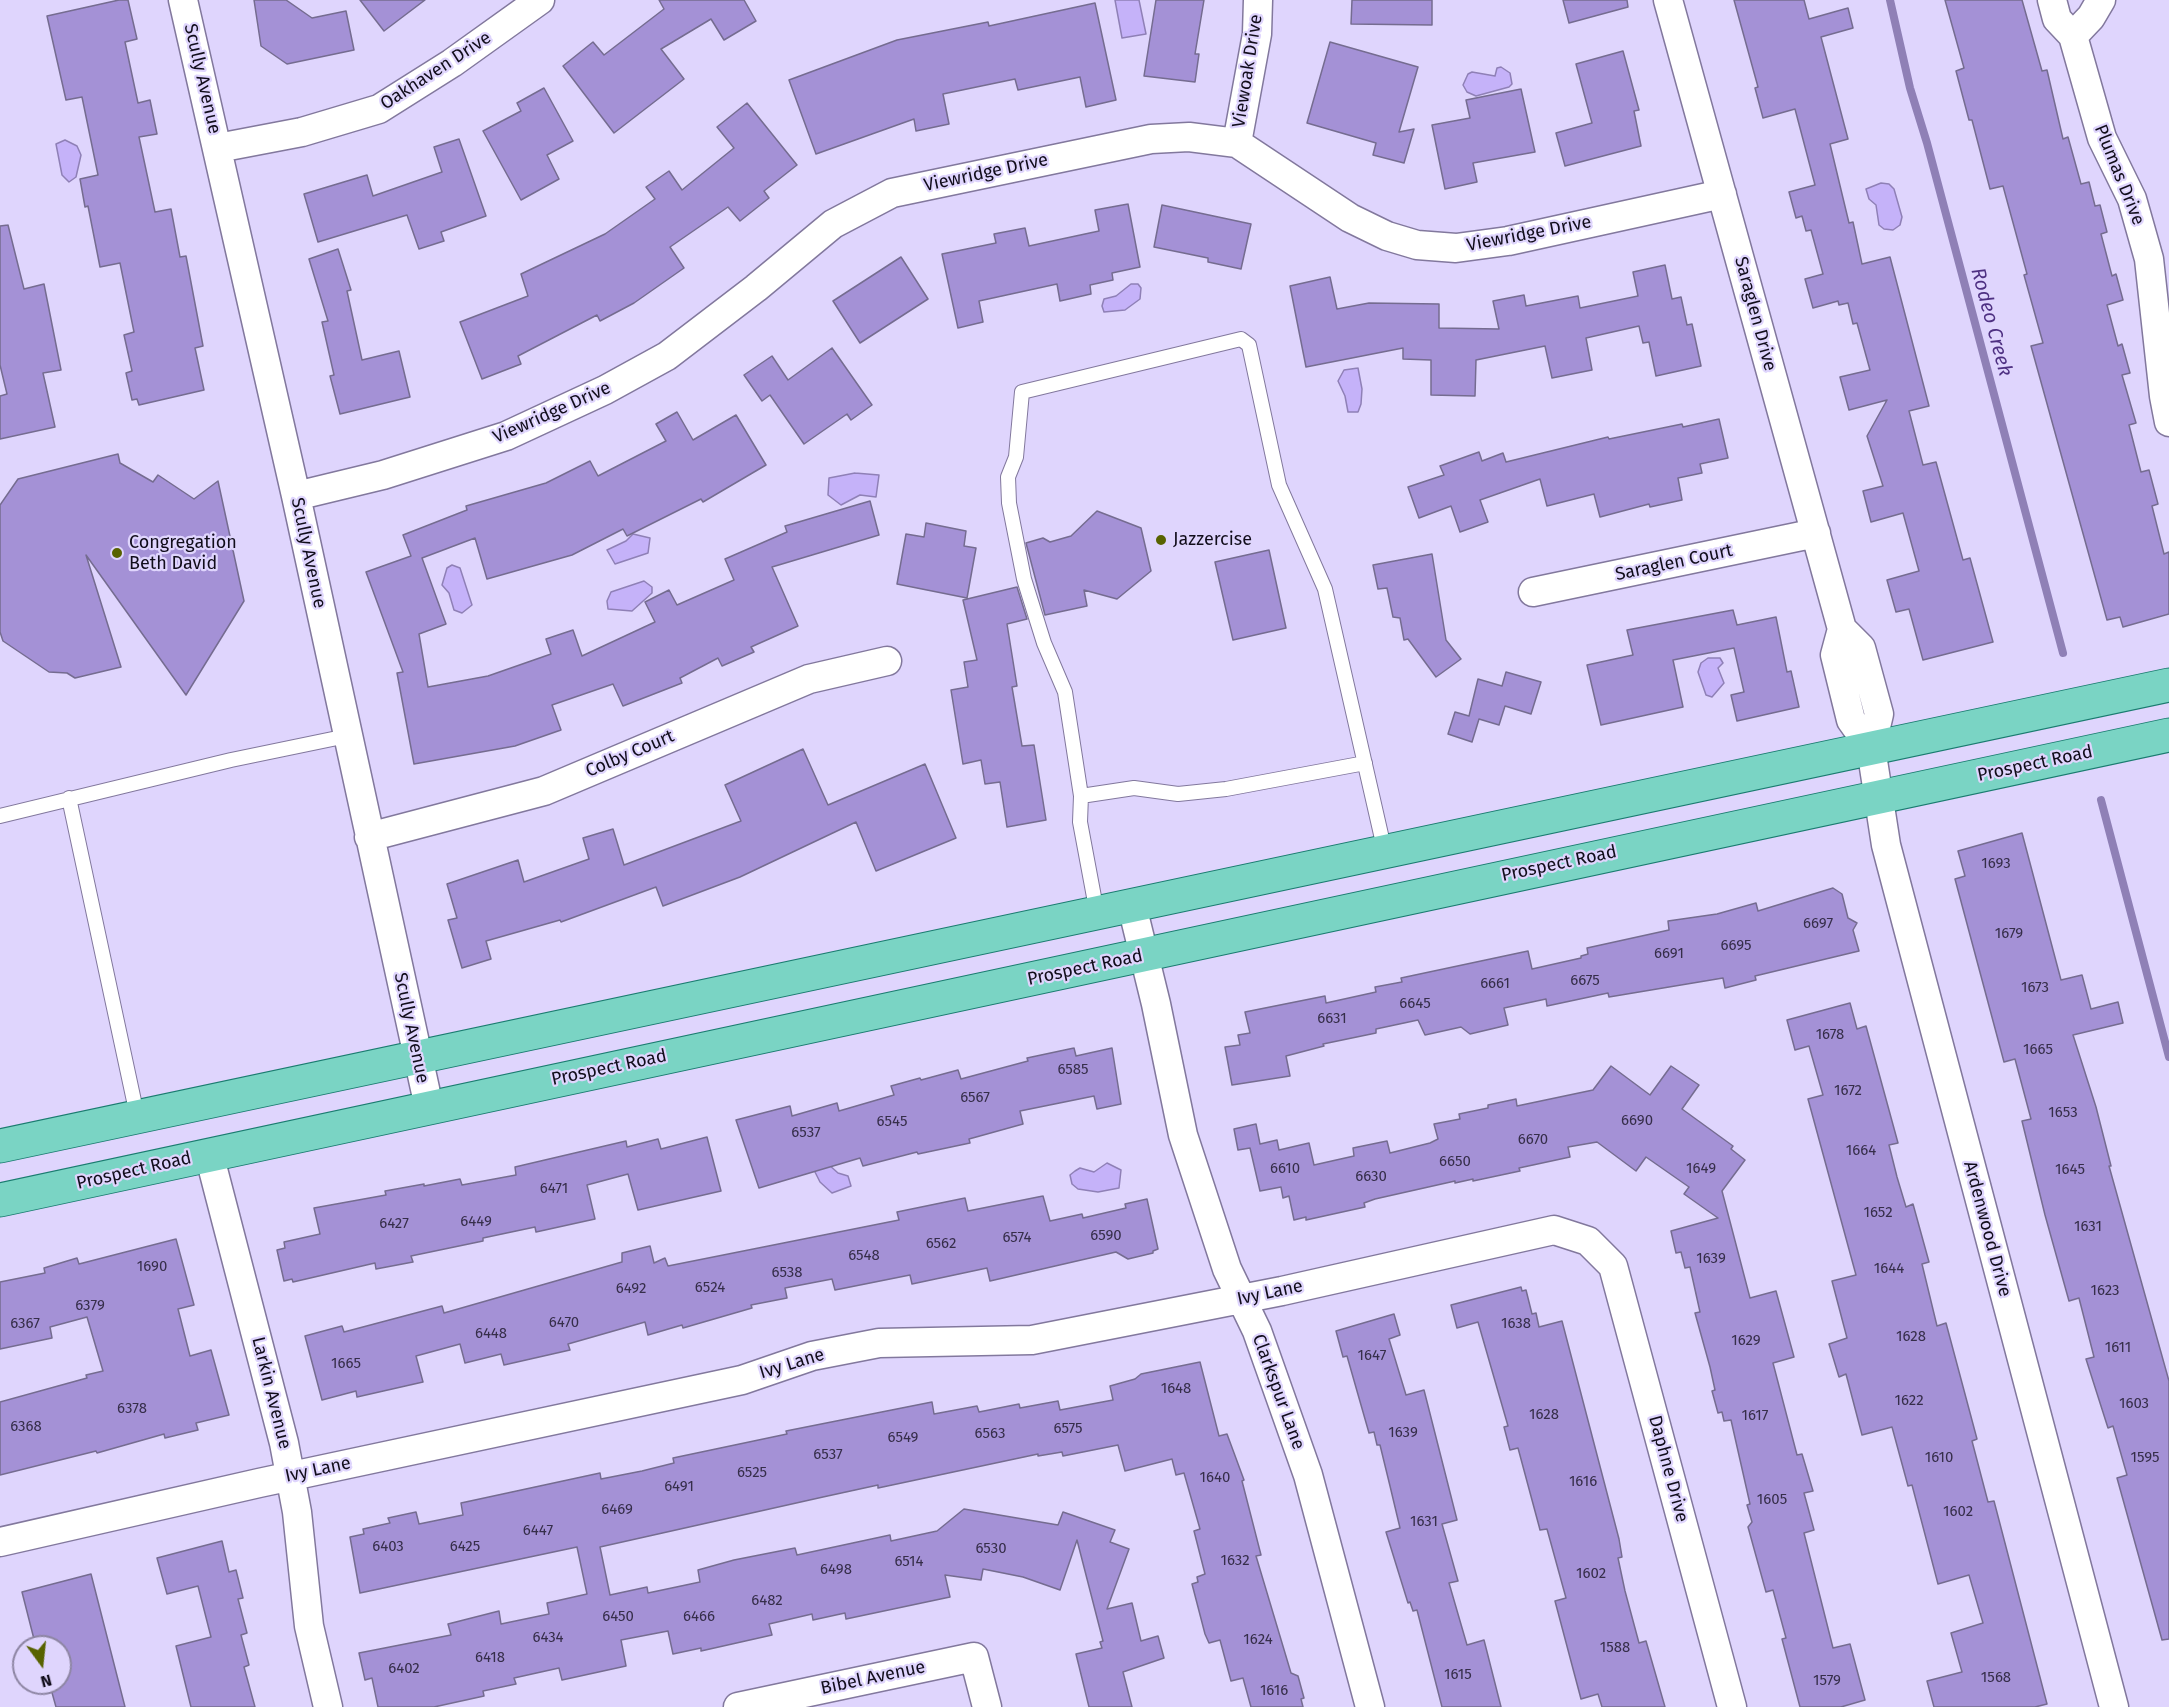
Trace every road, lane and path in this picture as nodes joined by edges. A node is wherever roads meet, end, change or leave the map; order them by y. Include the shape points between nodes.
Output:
1 (183, 0) edge
2 (540, 0) edge
3 (1258, 0) edge
4 (1668, 0) edge
5 (2052, 0) edge
6 (2101, 0) edge
7 (2073, 36) junction
8 (1237, 143) junction
9 (218, 148) junction
10 (1722, 194) junction
11 (2169, 422) edge
12 (296, 496) junction
13 (1816, 533) junction
14 (1533, 592) dead end
15 (887, 661) dead end
16 (2169, 685) edge
17 (2169, 735) edge
18 (347, 736) junction
19 (1871, 748) junction
20 (1365, 763) junction
21 (1081, 796) junction
22 (69, 798) junction
23 (1879, 798) junction
24 (0, 816) edge
25 (369, 837) junction
26 (1385, 852) junction
27 (1132, 906) junction
28 (1097, 914) junction
29 (1144, 955) junction
30 (417, 1057) junction
31 (429, 1107) junction
32 (137, 1115) junction
33 (0, 1146) edge
34 (209, 1154) junction
35 (0, 1200) edge
36 (1588, 1241) joint
37 (1241, 1299) junction
38 (291, 1476) junction
39 (0, 1542) edge
40 (328, 1707) edge
41 (738, 1707) edge
42 (987, 1707) edge
43 (1370, 1707) edge
44 (1732, 1707) edge
45 (2114, 1707) edge

1 - 9 street, Scully Avenue
2 - 9 street, Oakhaven Drive via 379,109 302,132
3 - 8 street, Viewoak Drive via 1257,34
4 - 10 street, Saraglen Drive
5 - 7 street, Plumas Drive via 2057,19
6 - 7 street
7 - 11 street, Plumas Drive via 2102,138 2132,199 2150,259
8 - 10 street, Viewridge Drive via 1350,218 1417,245 1456,248 1508,241
8 - 12 street, Viewridge Drive via 1189,137 1151,139 892,193 833,224 667,356 605,390 506,436 383,476
9 - 12 street, Scully Avenue
10 - 13 street, Saraglen Drive
12 - 18 street, Scully Avenue
13 - 14 street, Saraglen Court
13 - 19 street, Saraglen Drive via 1842,629 1861,648 1879,714
15 - 25 street, Colby Court via 809,679 544,791
16 - 19 main road
17 - 23 main road, Prospect Road
18 - 22 lane
18 - 25 street, Scully Avenue
19 - 23 street, Ardenwood Drive
19 - 26 main road
20 - 21 lane via 1226,789 1178,794 1134,788
20 - 21 lane via 1325,589 1279,485 1249,345 1241,339 1022,392 1016,457 1008,477 1009,503 1024,579 1044,643 1065,692
20 - 26 lane
21 - 28 lane via 1080,822
22 - 24 lane
22 - 32 lane
23 - 29 main road, Prospect Road
23 - 45 street, Ardenwood Drive via 1886,845
25 - 30 street, Scully Avenue
26 - 27 main road
27 - 28 main road
27 - 29 street, Clarkspur Lane
28 - 30 main road
29 - 31 main road, Prospect Road
29 - 37 street, Clarkspur Lane via 1183,1134 1227,1269
30 - 31 street, Scully Avenue
30 - 32 main road
31 - 34 main road, Prospect Road
32 - 33 main road
34 - 35 main road, Prospect Road
34 - 38 street, Larkin Avenue
36 - 37 street, Ivy Lane via 1554,1230
36 - 44 street, Daphne Drive via 1613,1266
37 - 38 street, Ivy Lane via 1032,1340 879,1343 812,1356 742,1380
37 - 43 street, Clarkspur Lane via 1257,1331 1308,1474
38 - 39 street, Ivy Lane
38 - 40 street, Larkin Avenue via 309,1626
41 - 42 street, Bibel Avenue via 974,1657

